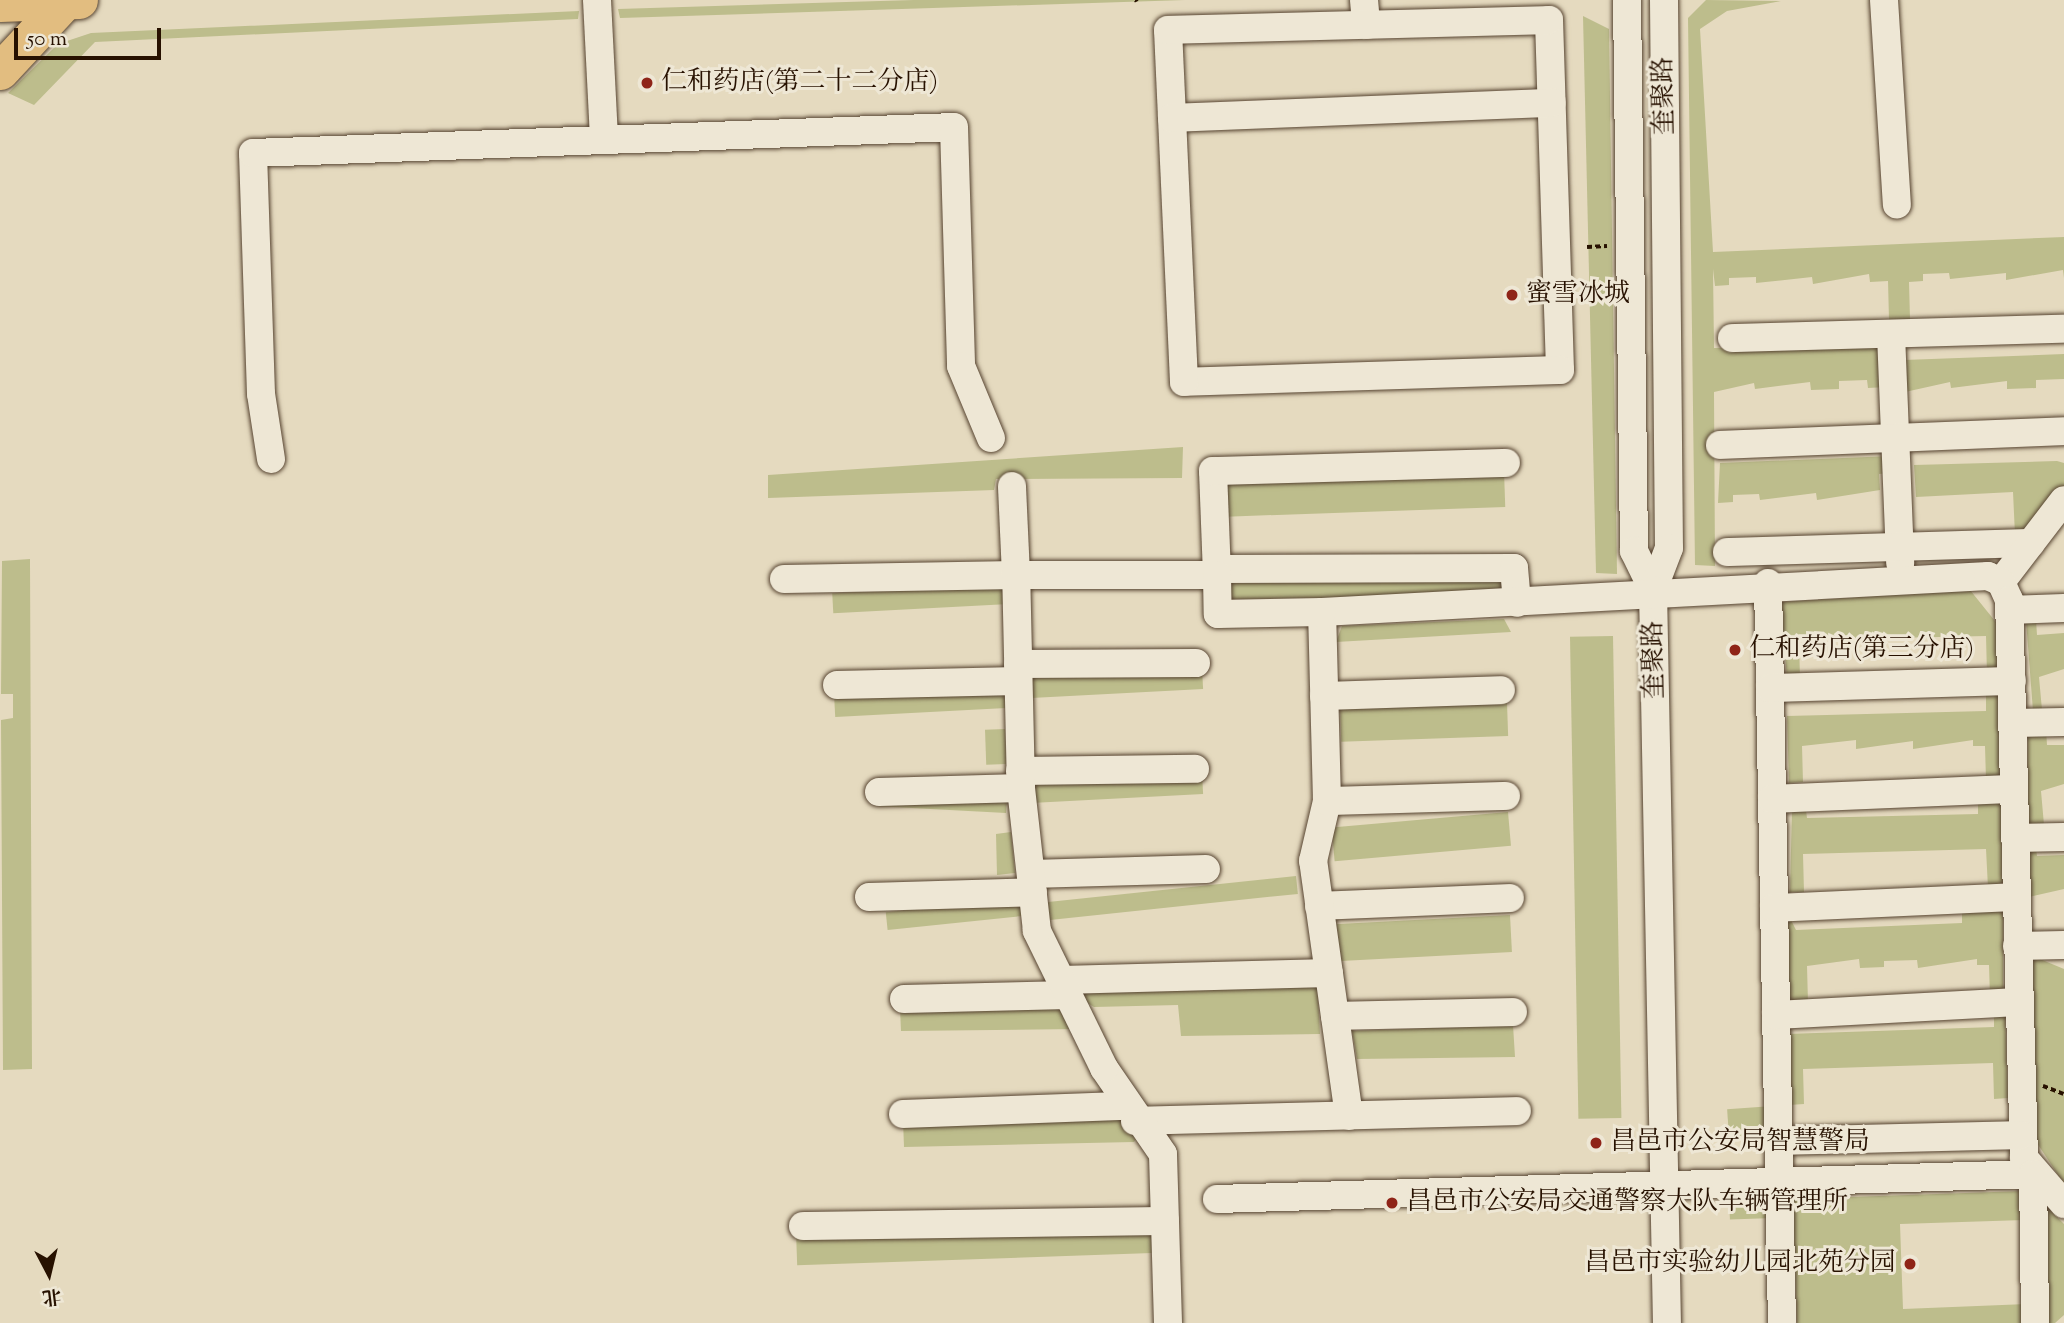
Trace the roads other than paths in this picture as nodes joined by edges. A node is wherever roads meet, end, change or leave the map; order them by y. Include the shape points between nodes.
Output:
1 (597, 0) edge
2 (1626, 0) edge
3 (1664, 0) edge
4 (1884, 0) edge
5 (78, 1) edge
6 (0, 3) edge
7 (1365, 13) edge
8 (0, 71) edge
9 (1552, 103) junction
10 (1172, 118) junction
11 (604, 140) junction
12 (1897, 205) dead end
13 (2064, 330) edge
14 (1891, 334) junction
15 (1732, 338) dead end
16 (2064, 430) edge
17 (1895, 435) junction
18 (991, 438) dead end
19 (1720, 445) dead end
20 (271, 459) dead end
21 (1506, 463) dead end
22 (1012, 486) dead end
23 (2064, 500) edge
24 (2031, 543) junction
25 (1899, 547) junction
26 (1727, 552) dead end
27 (1217, 572) junction
28 (1016, 575) junction
29 (1900, 577) junction
30 (784, 579) dead end
31 (2001, 582) junction
32 (1768, 583) junction
33 (1653, 590) junction
34 (1517, 603) junction
35 (2064, 608) edge
36 (2009, 610) junction
37 (1322, 612) junction
38 (1196, 663) dead end
39 (1018, 672) junction
40 (2012, 681) junction
41 (837, 685) dead end
42 (1770, 688) junction
43 (1501, 690) dead end
44 (1324, 696) junction
45 (2064, 722) edge
46 (2013, 723) junction
47 (1195, 769) dead end
48 (1020, 780) junction
49 (2014, 789) junction
50 (879, 792) dead end
51 (1506, 796) dead end
52 (1772, 799) junction
53 (1327, 801) junction
54 (2064, 837) edge
55 (2015, 838) junction
56 (1206, 869) dead end
57 (1032, 883) junction
58 (869, 897) dead end
59 (2016, 897) junction
60 (1510, 898) dead end
61 (1318, 906) junction
62 (1774, 908) junction
63 (2064, 945) edge
64 (2017, 946) junction
65 (1329, 973) junction
66 (1065, 988) junction
67 (904, 999) dead end
68 (2018, 1002) junction
69 (1513, 1012) dead end
70 (1776, 1015) junction
71 (1335, 1016) junction
72 (1517, 1111) dead end
73 (903, 1114) dead end
74 (1131, 1114) junction
75 (1349, 1116) junction
76 (2021, 1135) junction
77 (1779, 1141) junction
78 (2033, 1174) junction
79 (1780, 1182) junction
80 (1664, 1187) junction
81 (1217, 1199) dead end
82 (2064, 1204) edge
83 (1165, 1221) junction
84 (803, 1226) dead end
85 (1168, 1323) edge
86 (1667, 1323) edge
87 (1782, 1323) edge
88 (2035, 1323) edge

1 - 11 street
2 - 33 street via 1634,551
3 - 33 street, 奎聚路 via 1669,548
4 - 12 street
5 - 6 main road
5 - 8 main road
7 - 9 street via 1549,20
7 - 10 street via 1168,30
9 - 10 street
9 - 10 street via 1560,370 1184,382
11 - 18 street via 954,127 961,366
11 - 20 street via 253,153 261,394
13 - 14 street
14 - 15 street
14 - 17 street
16 - 17 street
17 - 19 street
17 - 25 street
21 - 27 street via 1213,471
22 - 28 street
23 - 24 street
24 - 25 street
24 - 31 street
25 - 26 street
25 - 29 street
27 - 28 street
27 - 34 street via 1514,568
27 - 37 street via 1218,614
28 - 30 street
28 - 39 street
29 - 31 street via 1988,576
29 - 32 street
31 - 36 street
32 - 33 street
32 - 42 street
33 - 34 street
33 - 80 street, 奎聚路
34 - 37 street
35 - 36 street
36 - 40 street
37 - 44 street
38 - 39 street
39 - 41 street
39 - 48 street
40 - 42 street
40 - 46 street
42 - 52 street
43 - 44 street
44 - 53 street
45 - 46 street
46 - 49 street
47 - 48 street
48 - 50 street
48 - 57 street
49 - 52 street
49 - 55 street
51 - 53 street
52 - 62 street
53 - 61 street via 1313,861
54 - 55 street
55 - 59 street
56 - 57 street
57 - 58 street
57 - 66 street via 1037,931
59 - 62 street
59 - 64 street
60 - 61 street
61 - 65 street
62 - 70 street
63 - 64 street
64 - 68 street
65 - 66 street
65 - 71 street
66 - 67 street
66 - 74 street
68 - 70 street
68 - 76 street
69 - 71 street
70 - 77 street
71 - 75 street
72 - 75 street
73 - 74 street
74 - 75 street
74 - 83 street via 1163,1154
76 - 77 street
76 - 78 street
77 - 79 street
78 - 79 street
78 - 82 street
78 - 88 street
79 - 80 street
79 - 87 street
80 - 81 street
80 - 86 street, 奎聚路
83 - 84 street
83 - 85 street

